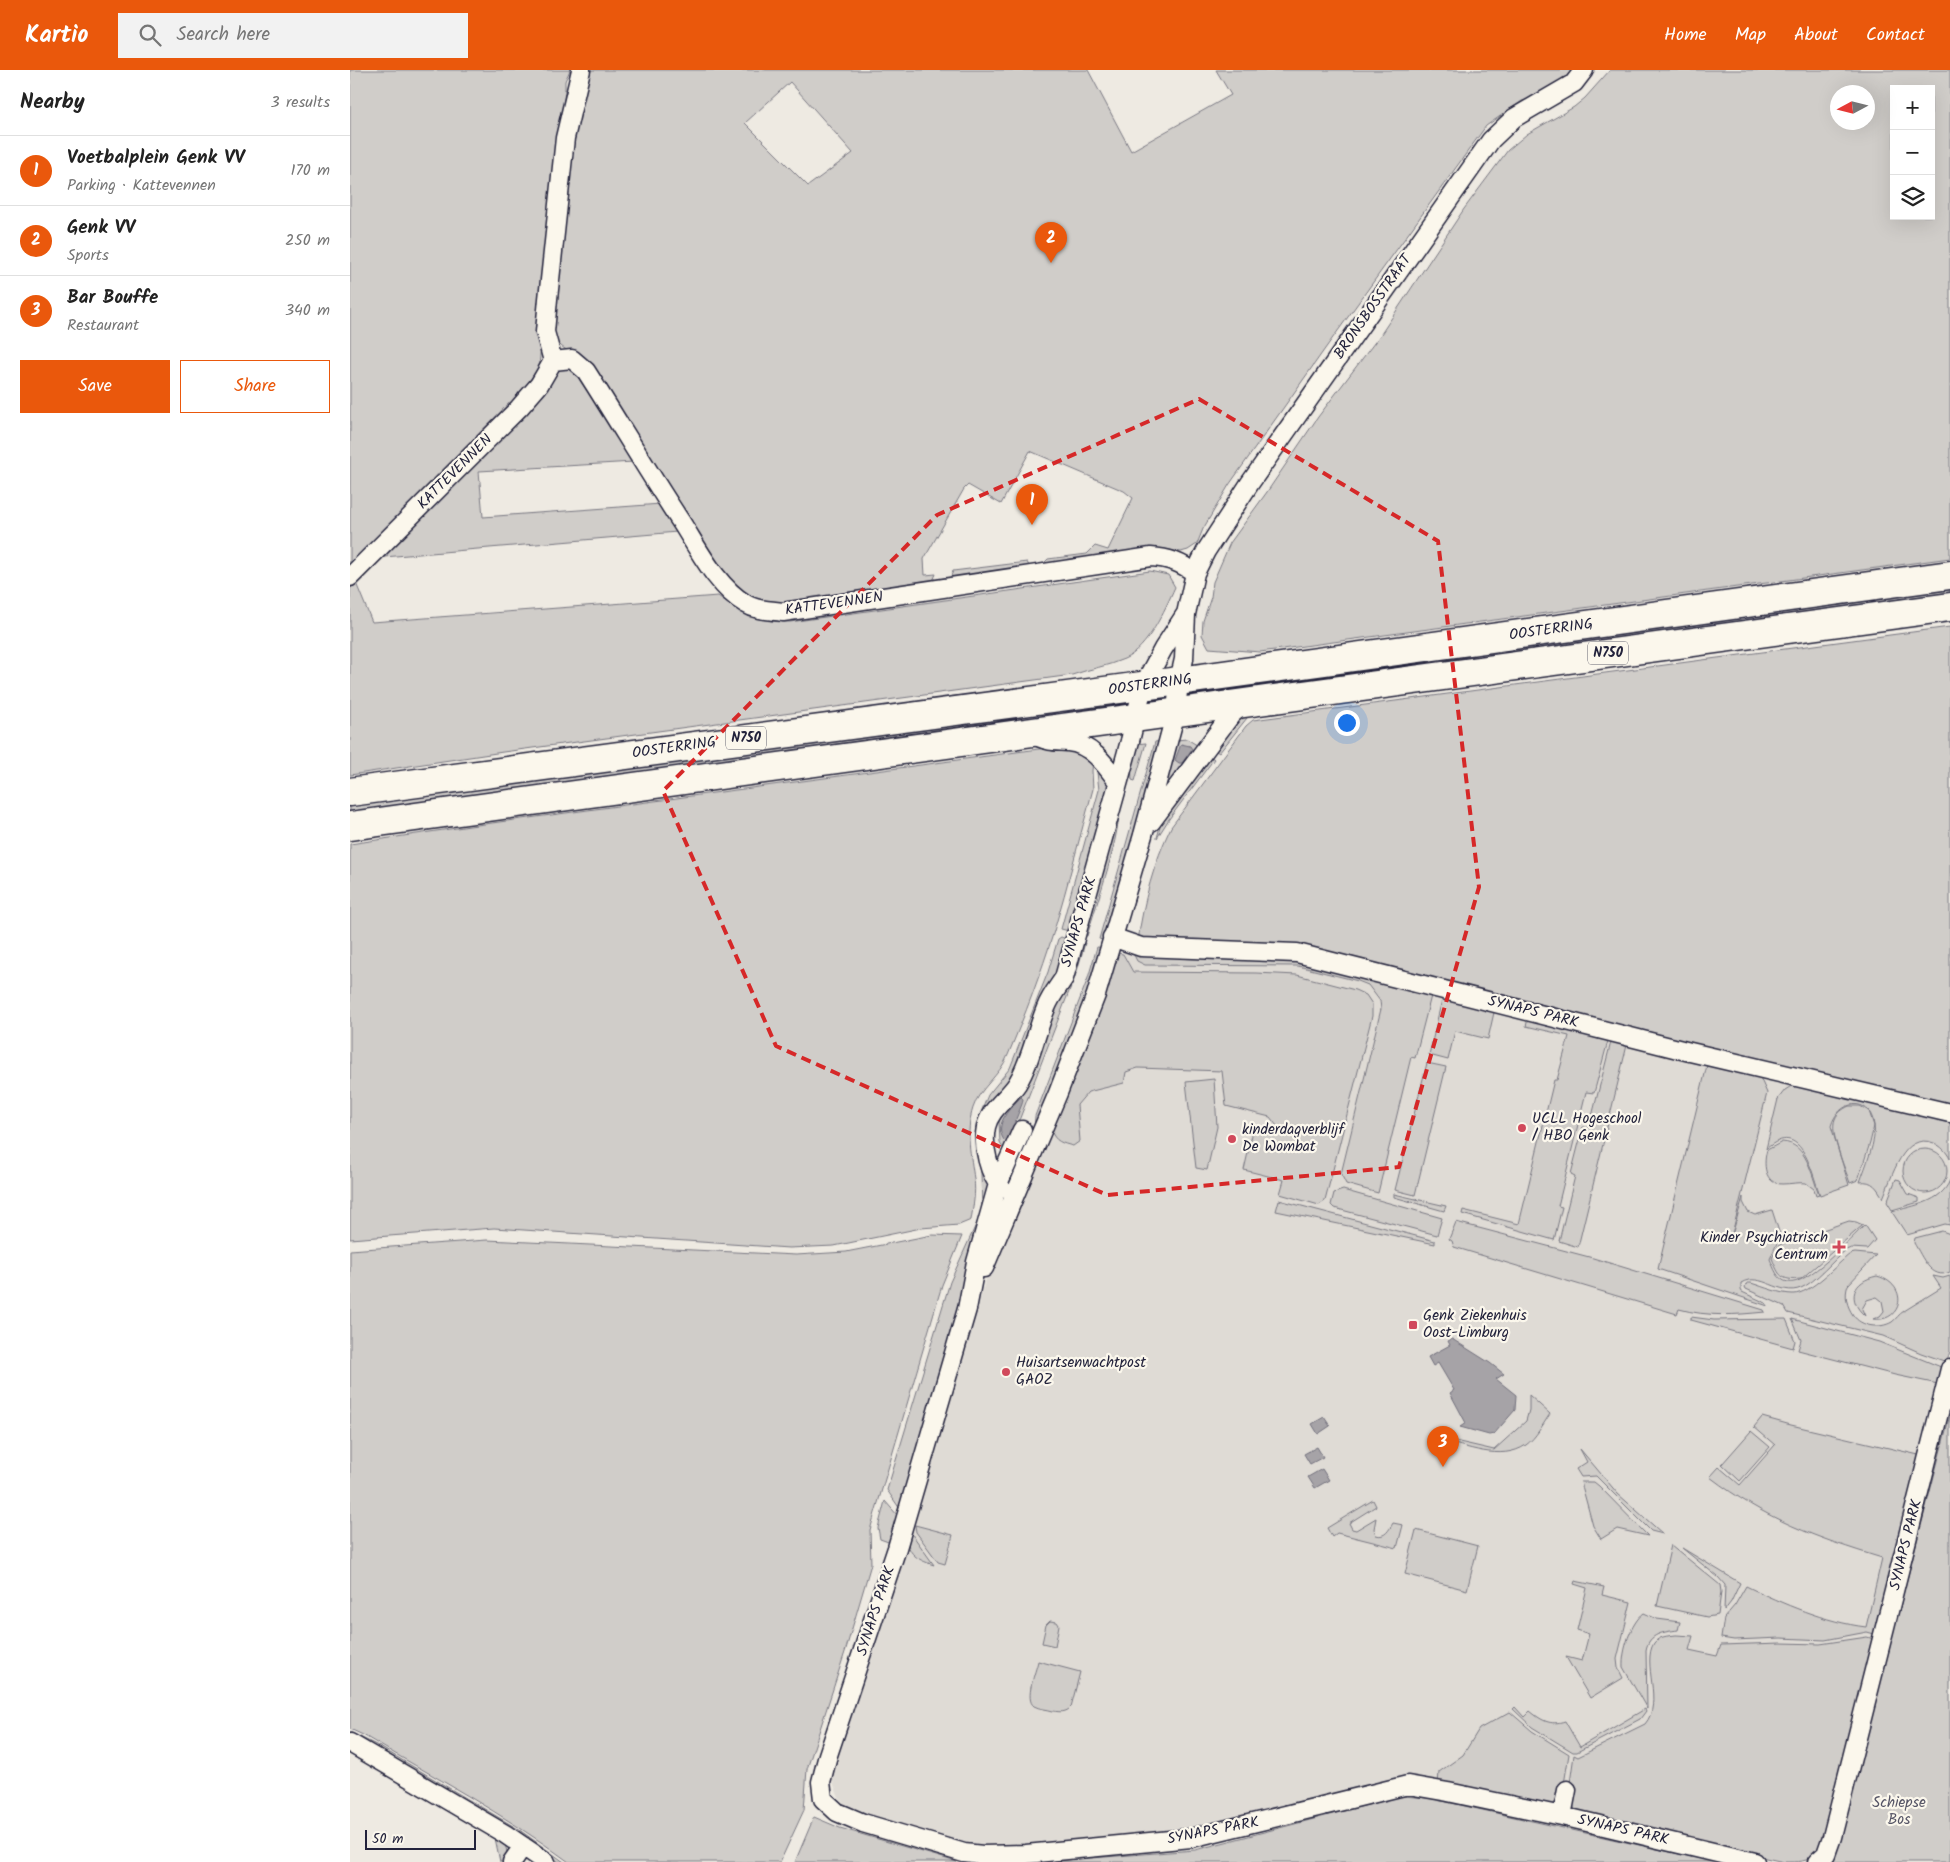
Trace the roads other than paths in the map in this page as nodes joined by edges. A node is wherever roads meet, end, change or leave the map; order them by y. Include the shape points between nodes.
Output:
1 (581, 70) edge
2 (1584, 70) edge
3 (553, 361) junction
4 (1195, 573) junction
5 (1950, 575) edge
6 (350, 577) edge
7 (1950, 607) edge
8 (1186, 614) junction
9 (1179, 681) junction
10 (1143, 686) junction
11 (1244, 704) junction
12 (1170, 713) junction
13 (1134, 718) junction
14 (1028, 734) junction
15 (1118, 782) junction
16 (350, 792) edge
17 (350, 826) edge
18 (1143, 835) junction
19 (1112, 937) junction
20 (993, 1113) junction
21 (1950, 1113) edge
22 (1022, 1130) dead end
23 (1006, 1165) junction
24 (1022, 1175) junction
25 (998, 1184) junction
26 (1013, 1200) junction
27 (967, 1309) junction
28 (1950, 1369) edge
29 (350, 1743) edge
30 (1567, 1790) dead end
31 (1562, 1816) junction
32 (523, 1846) junction
33 (512, 1862) edge
34 (546, 1862) edge
35 (1755, 1862) edge
36 (1817, 1862) edge

1 - 3 street via 566,138 548,299 545,332
2 - 4 street, BRONSBOSSTRAAT via 1574,83 1514,118 1491,140 1250,483
3 - 4 street, KATTEVENNEN via 572,359 586,370 715,574 730,592 760,609 783,612 1151,557 1172,560
3 - 6 street, KATTEVENNEN via 519,408
4 - 8 street
5 - 9 main road, OOSTERRING / N750
7 - 11 main road, OOSTERRING / N750
8 - 9 street via 1184,659
8 - 10 street
9 - 10 main road, OOSTERRING / N750
9 - 12 street
10 - 13 street, SYNAPS PARK
10 - 16 main road, OOSTERRING / N750
11 - 12 main road, OOSTERRING / N750
11 - 18 street via 1231,714
12 - 13 main road, OOSTERRING / N750
12 - 18 street
13 - 14 main road, OOSTERRING / N750
13 - 15 street, SYNAPS PARK
14 - 15 street, OOSTERRING via 1051,742 1083,745 1100,758
14 - 17 main road, OOSTERRING / N750
15 - 20 street, SYNAPS PARK via 1064,978 1047,1005 1017,1084
18 - 19 street
19 - 21 street, SYNAPS PARK via 1141,947 1296,953 1686,1051
19 - 24 street, SYNAPS PARK via 1096,995
20 - 23 street via 994,1140
20 - 25 street, SYNAPS PARK via 986,1130 987,1159
22 - 23 street
23 - 24 street
23 - 25 street
24 - 26 street, SYNAPS PARK
25 - 26 street, SYNAPS PARK
25 - 27 street, SYNAPS PARK via 976,1262
26 - 27 street, SYNAPS PARK
27 - 31 street, SYNAPS PARK via 894,1560 828,1755 820,1801 863,1823 964,1853 983,1855 1026,1854 1191,1838 1408,1785
28 - 36 street, SYNAPS PARK via 1832,1837 1826,1854
29 - 32 street
30 - 31 street
31 - 35 street, SYNAPS PARK
32 - 33 street
32 - 34 street

